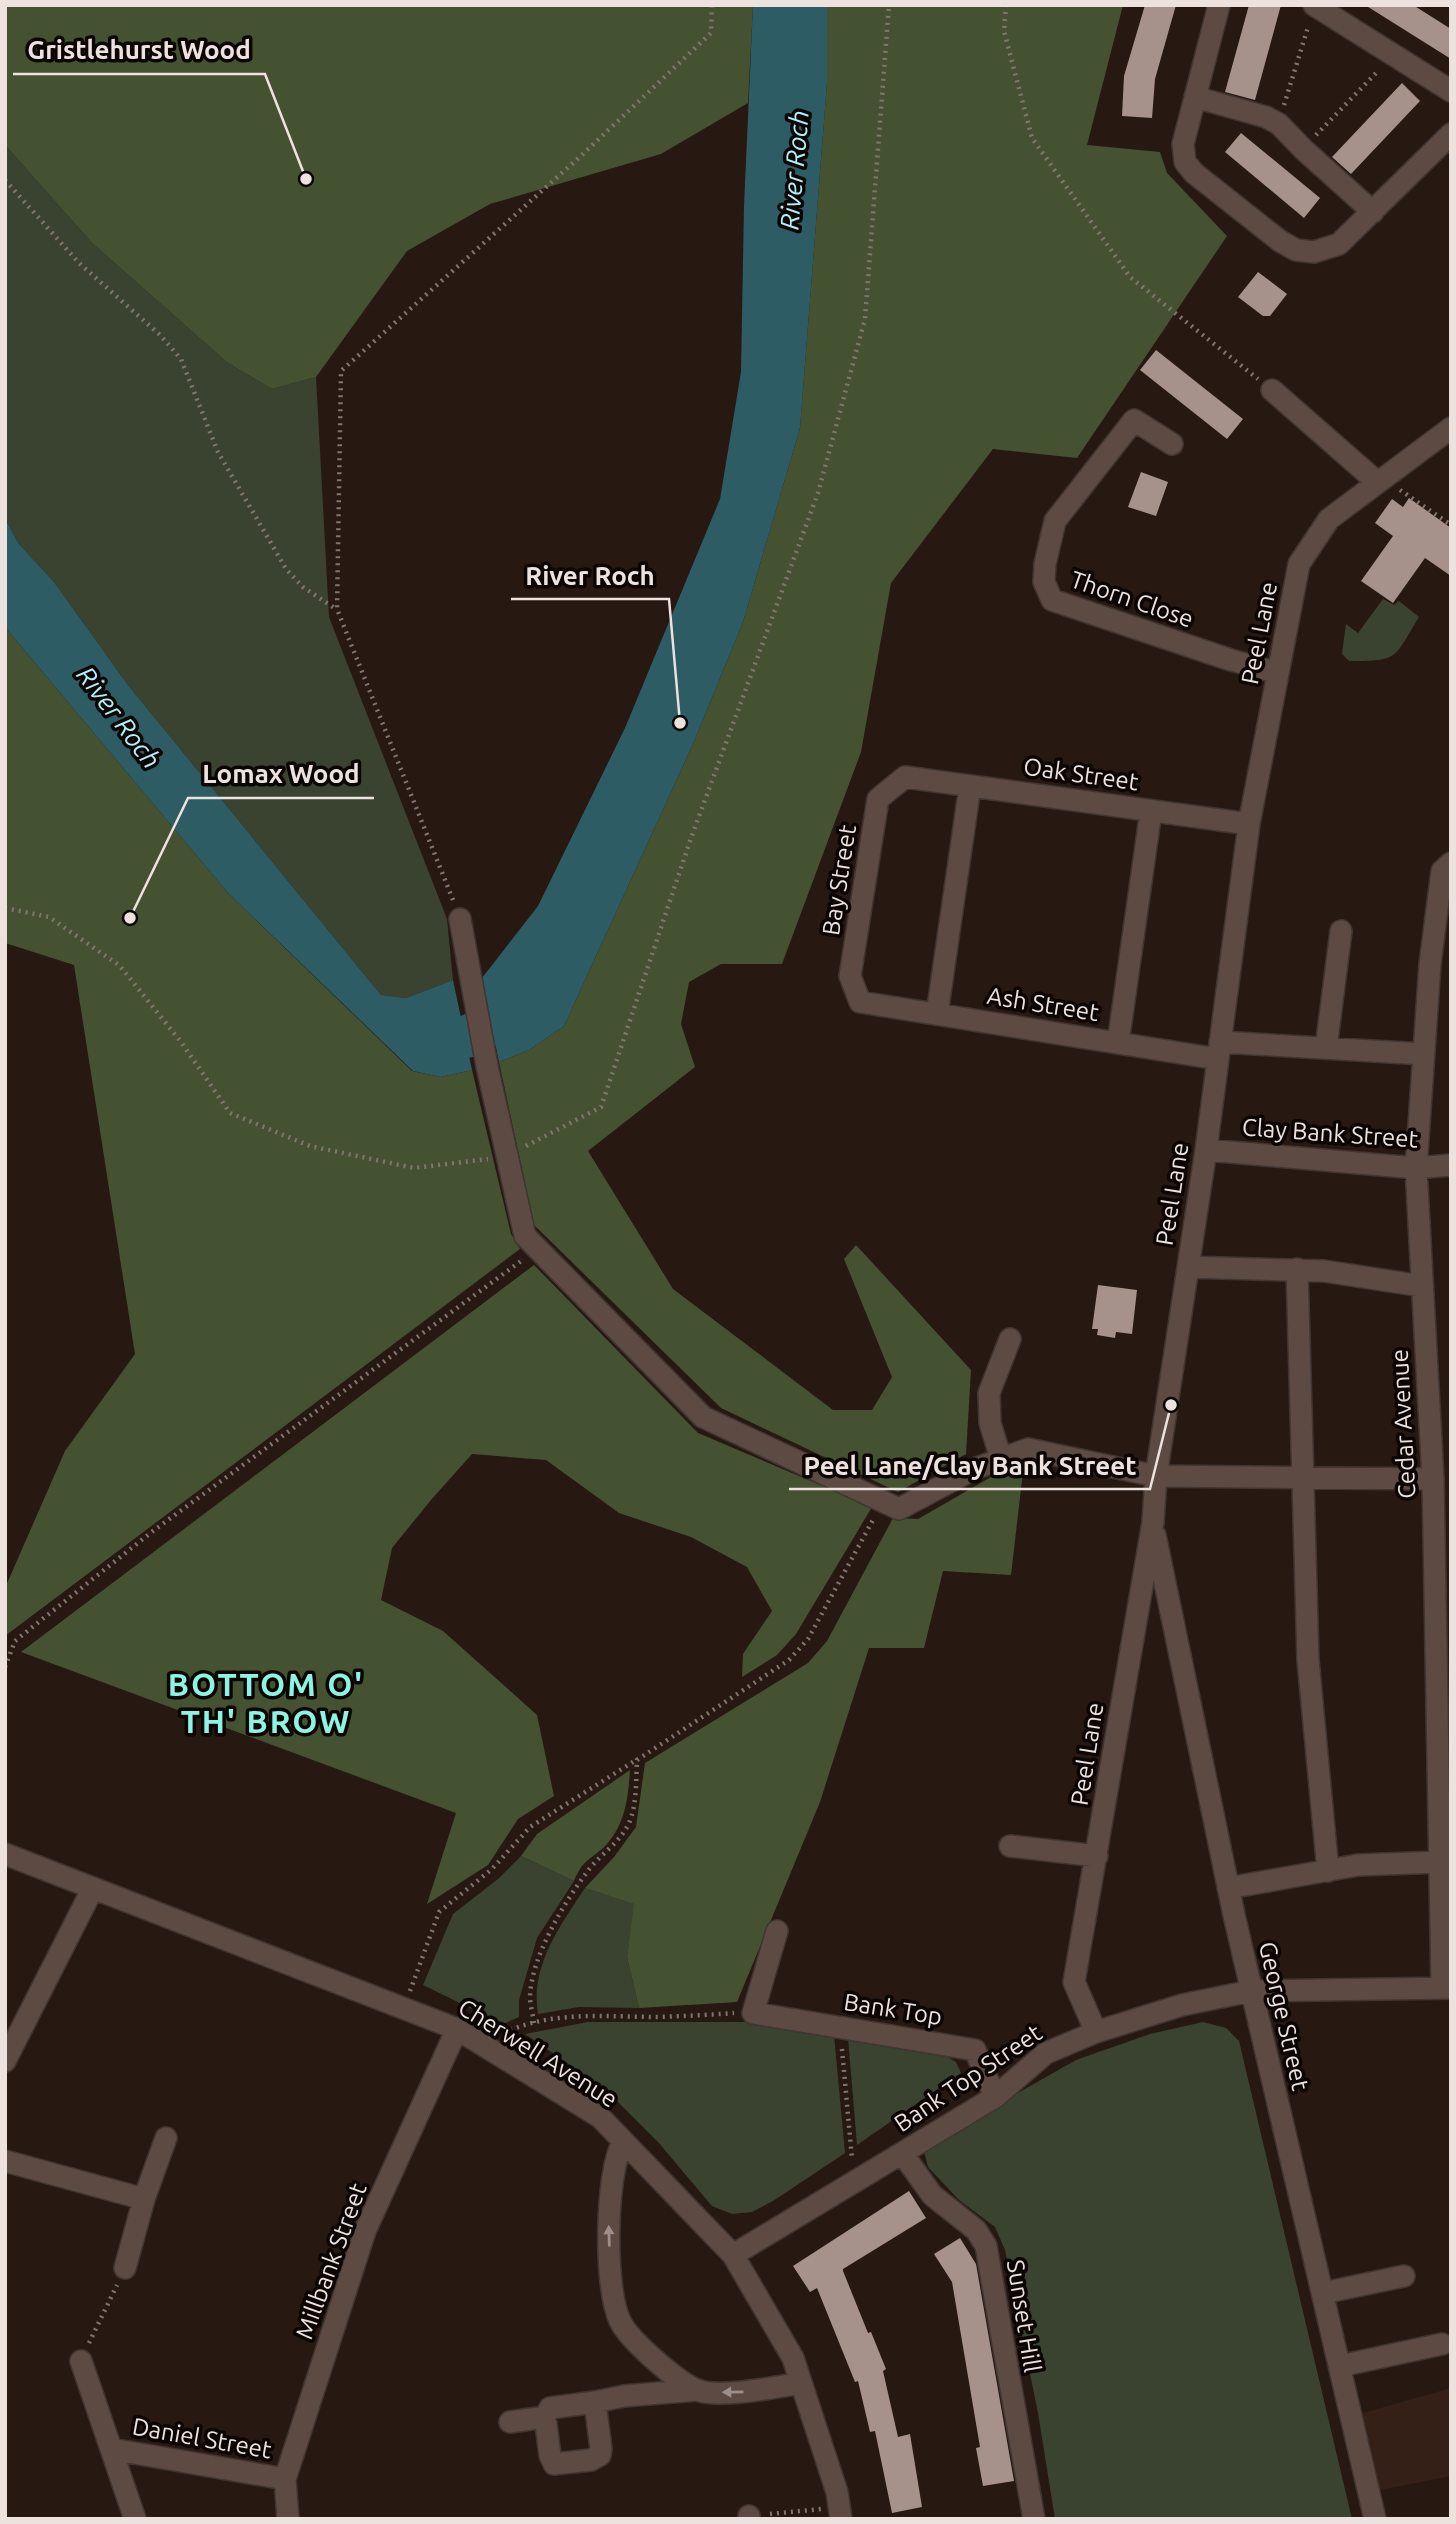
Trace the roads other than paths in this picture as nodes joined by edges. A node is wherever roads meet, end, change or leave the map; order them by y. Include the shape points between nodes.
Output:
1 (1219, 5) edge
2 (1314, 5) edge
3 (1451, 91) edge
4 (1195, 97) junction
5 (1451, 134) edge
6 (1373, 212) junction
7 (1272, 390) road end
8 (1451, 428) edge
9 (1172, 444) dead end
10 (1380, 480) junction
11 (1278, 673) junction
12 (905, 777) joint
13 (970, 786) junction
14 (1151, 811) junction
15 (1249, 824) junction
16 (1451, 863) edge
17 (460, 919) road end
18 (1341, 931) dead end
19 (1440, 964) edge
20 (860, 1002) joint
21 (937, 1014) junction
22 (1118, 1043) junction
23 (1326, 1048) junction
24 (1219, 1050) junction
25 (1424, 1054) junction
26 (1206, 1150) junction
27 (1451, 1165) edge
28 (1416, 1168) junction
29 (1188, 1267) junction
30 (1297, 1269) junction
31 (1423, 1286) junction
32 (1010, 1339) dead end
33 (1001, 1459) junction
34 (1156, 1476) junction
35 (1303, 1478) junction
36 (1433, 1479) junction
37 (1153, 1522) junction
38 (1442, 1539) edge
39 (1010, 1846) dead end
40 (5, 1854) edge
41 (1097, 1856) junction
42 (1441, 1862) junction
43 (1328, 1871) junction
44 (1446, 1884) edge
45 (93, 1888) junction
46 (1228, 1888) junction
47 (777, 1931) dead end
48 (1446, 1988) edge
49 (1251, 1991) junction
50 (457, 2029) junction
51 (1096, 2032) junction
52 (5, 2061) edge
53 (995, 2097) junction
54 (166, 2138) dead end
55 (623, 2142) junction
56 (902, 2153) junction
57 (5, 2161) edge
58 (144, 2199) junction
59 (733, 2255) junction
60 (125, 2268) road end
61 (1404, 2276) dead end
62 (1322, 2293) junction
63 (1442, 2344) dead end
64 (81, 2361) road end
65 (1340, 2366) junction
66 (664, 2367) junction
67 (801, 2383) junction
68 (698, 2390) junction
69 (624, 2396) junction
70 (595, 2402) junction
71 (545, 2417) junction
72 (510, 2422) dead end
73 (111, 2449) junction
74 (285, 2479) junction
75 (840, 2513) edge
76 (135, 2519) edge
77 (288, 2519) edge
78 (1034, 2519) edge
79 (1375, 2519) edge

1 - 4 street
2 - 3 street
4 - 6 street via 1279,124
4 - 6 street via 1183,144 1185,162 1280,242 1296,250 1326,249 1339,244
5 - 6 street
7 - 10 street
8 - 10 street, Peel Lane
9 - 11 street, Thorn Close via 1134,420 1055,521 1044,582 1052,600
10 - 11 street, Peel Lane via 1329,519 1299,564
11 - 15 street, Peel Lane
12 - 13 street, Oak Street
12 - 20 street, Bay Street via 878,799 850,976
13 - 14 street, Oak Street
13 - 21 street
14 - 15 street, Oak Street
14 - 22 street
15 - 24 street, Peel Lane
16 - 19 street, Cedar Avenue via 1442,871
17 - 33 street via 525,1236 704,1417 900,1509
18 - 23 street
19 - 25 street, Cedar Avenue
20 - 21 street, Ash Street
21 - 22 street, Ash Street
22 - 24 street, Ash Street
23 - 24 street, Ash Street
23 - 25 street, Ash Street
24 - 26 street, Peel Lane
25 - 28 street, Cedar Avenue
26 - 28 street, Clay Bank Street
26 - 29 street, Peel Lane
27 - 28 street, Clay Bank Street
28 - 31 street, Cedar Avenue
29 - 30 street
29 - 34 street, Peel Lane
30 - 31 street
30 - 35 street
31 - 36 street, Cedar Avenue
32 - 33 street via 989,1393 990,1423
33 - 34 street via 1028,1449
34 - 35 street
34 - 37 street, Peel Lane
35 - 36 street
35 - 43 street via 1308,1660
36 - 38 street, Cedar Avenue
37 - 41 street, Peel Lane
37 - 46 street, George Street
38 - 42 street, Cedar Avenue
39 - 41 street
40 - 45 street, Cherwell Avenue
41 - 51 street, Peel Lane via 1074,1982
42 - 43 street via 1358,1865
42 - 44 street, Cedar Avenue
43 - 46 street
44 - 48 street, Cedar Avenue
45 - 50 street, Cherwell Avenue
45 - 52 street
46 - 49 street, George Street
47 - 53 street, Bank Top via 752,2013 975,2049
48 - 49 street, Bank Top Street
49 - 51 street, Bank Top Street via 1182,2005
49 - 62 street, George Street
50 - 55 street, Cherwell Avenue via 600,2117
50 - 74 street, Millbank Street via 365,2231
51 - 53 street, Bank Top Street via 1046,2053
53 - 56 street, Bank Top Street
54 - 58 street
55 - 59 street, Cherwell Avenue
66 -> 55 street via 621,2324 615,2307 608,2225 617,2152
56 - 59 street, Bank Top Street
56 - 78 street, Sunset Hill via 932,2195 976,2230 986,2246
57 - 58 street
58 - 60 street
59 - 67 street, Cherwell Avenue via 793,2358
61 - 62 street
62 - 65 street, George Street
63 - 65 street
64 - 73 street
65 - 79 street, George Street
66 - 68 street
66 - 69 street via 645,2388
67 -> 68 street via 753,2391
67 - 75 street, Cherwell Avenue
68 - 69 street
69 - 70 street
70 - 71 street via 550,2408
70 - 71 street via 601,2449 591,2460 554,2464
71 - 72 street
73 - 74 street, Daniel Street
73 - 76 street
74 - 77 street, Millbank Street

